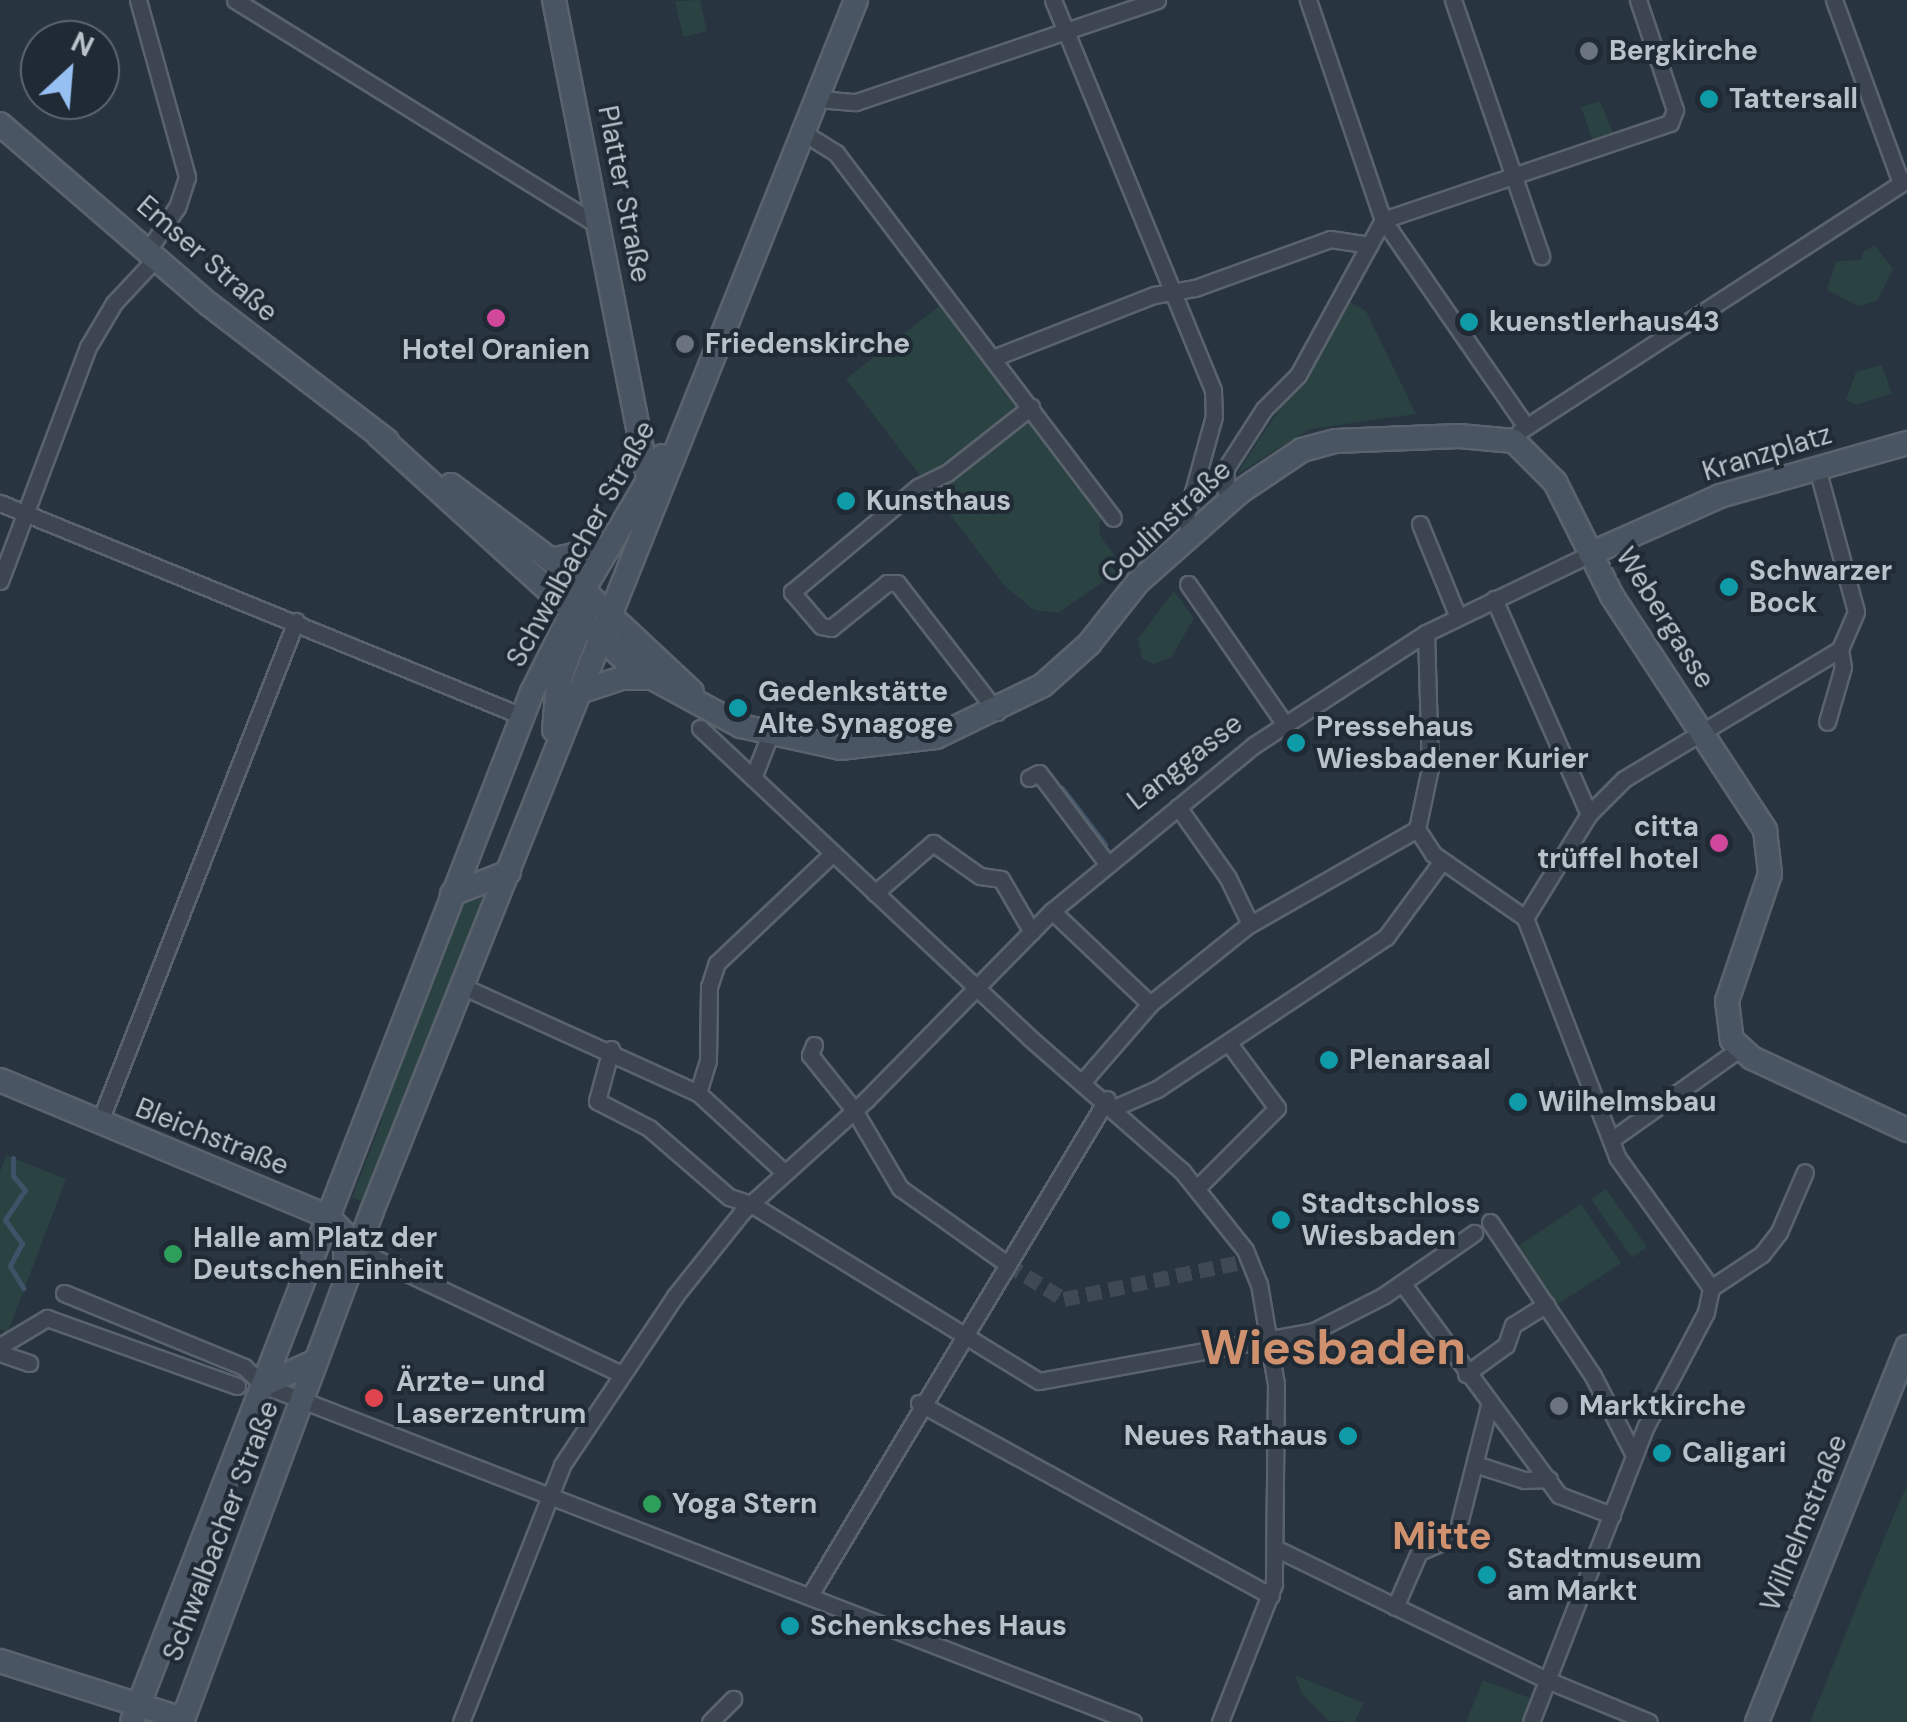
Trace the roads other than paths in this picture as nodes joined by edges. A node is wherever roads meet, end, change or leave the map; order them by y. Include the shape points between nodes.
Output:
1 (138, 0) edge
2 (234, 0) edge
3 (554, 0) edge
4 (856, 0) edge
5 (1052, 0) edge
6 (1158, 0) edge
7 (1308, 0) edge
8 (1453, 0) edge
9 (1638, 0) edge
10 (1834, 0) edge
11 (1066, 32) junction
12 (818, 99) junction
13 (0, 124) edge
14 (804, 133) junction
15 (1514, 177) junction
16 (1904, 181) edge
17 (1383, 220) junction
18 (600, 226) junction
19 (1370, 246) junction
20 (152, 253) junction
21 (1541, 256) dead end
22 (1173, 292) junction
23 (993, 358) junction
24 (1031, 407) junction
25 (1520, 433) junction
26 (378, 435) junction
27 (1907, 443) edge
28 (1817, 468) junction
29 (655, 480) junction
30 (1232, 499) junction
31 (0, 503) edge
32 (1694, 506) joint
33 (27, 514) junction
34 (1113, 518) dead end
35 (1420, 524) dead end
36 (1190, 538) junction
37 (609, 547) junction
38 (1590, 554) junction
39 (551, 560) junction
40 (0, 580) edge
41 (1188, 584) dead end
42 (583, 590) junction
43 (1494, 599) junction
44 (611, 616) junction
45 (1458, 617) junction
46 (296, 621) junction
47 (584, 626) junction
48 (1426, 633) junction
49 (1840, 649) junction
50 (650, 678) junction
51 (576, 693) junction
52 (996, 712) junction
53 (522, 716) junction
54 (1827, 722) dead end
55 (710, 723) junction
56 (1284, 723) junction
57 (1700, 730) junction
58 (768, 737) junction
59 (552, 753) junction
60 (753, 778) junction
61 (1029, 778) dead end
62 (1178, 807) junction
63 (1590, 814) junction
64 (1417, 829) junction
65 (832, 854) junction
66 (1442, 861) junction
67 (1106, 862) junction
68 (508, 872) junction
69 (875, 893) junction
70 (452, 894) junction
71 (1052, 911) junction
72 (1524, 918) junction
73 (1250, 924) junction
74 (1032, 932) junction
75 (464, 987) junction
76 (977, 989) junction
77 (1150, 1004) junction
78 (1228, 1042) junction
79 (814, 1045) dead end
80 (611, 1048) junction
81 (1739, 1049) junction
82 (0, 1080) edge
83 (1084, 1080) junction
84 (698, 1093) junction
85 (1111, 1103) junction
86 (854, 1110) junction
87 (100, 1121) junction
88 (1907, 1130) edge
89 (1611, 1140) junction
90 (784, 1172) junction
91 (1805, 1172) dead end
92 (1198, 1187) junction
93 (751, 1204) junction
94 (326, 1216) junction
95 (1490, 1222) dead end
96 (1474, 1233) dead end
97 (358, 1250) junction
98 (1007, 1264) junction
99 (1402, 1283) junction
100 (344, 1288) junction
101 (1711, 1288) junction
102 (64, 1293) dead end
103 (1546, 1304) junction
104 (962, 1338) junction
105 (1263, 1338) junction
106 (1907, 1347) edge
107 (0, 1350) edge
108 (316, 1361) junction
109 (29, 1364) dead end
110 (621, 1374) junction
111 (1466, 1374) junction
112 (263, 1385) junction
113 (236, 1386) dead end
114 (303, 1401) junction
115 (920, 1403) junction
116 (1488, 1406) junction
117 (1634, 1454) junction
118 (1475, 1464) junction
119 (1549, 1479) junction
120 (548, 1495) junction
121 (1612, 1515) junction
122 (1275, 1548) junction
123 (810, 1595) junction
124 (1271, 1596) junction
125 (1395, 1607) junction
126 (0, 1661) edge
127 (1547, 1680) junction
128 (733, 1699) dead end
129 (136, 1713) edge
130 (185, 1721) edge
131 (461, 1722) edge
132 (710, 1722) edge
133 (1133, 1722) edge
134 (1220, 1722) edge
135 (1531, 1722) edge
136 (1649, 1722) edge
137 (1757, 1722) edge

1 - 20 street via 187,178
2 - 18 street
3 - 18 street, Platter Straße
4 - 12 street, Schwalbacher Straße
5 - 11 street
6 - 11 street
7 - 17 street
8 - 15 street
9 - 15 street via 1675,116
10 - 16 street
11 - 12 street via 856,102
11 - 22 street
12 - 14 street, Schwalbacher Straße
13 - 20 street, Emser Straße
14 - 23 street via 836,153
14 - 29 street, Schwalbacher Straße via 701,393
15 - 17 street
15 - 21 street
16 - 25 street
17 - 19 street
17 - 25 street
18 - 29 street, Platter Straße
19 - 22 street via 1330,239
19 - 30 street via 1298,375 1264,409 1226,468
20 - 26 street, Emser Straße via 298,377
20 - 33 street via 91,340
22 - 23 street
22 - 36 street via 1213,390 1211,427 1186,518
23 - 24 street
24 - 34 street
24 - 52 street via 947,473 918,487 792,592 830,628 887,583 896,583
25 - 30 street, Coulinstraße via 1316,446
25 - 38 street, Webergasse via 1555,482
26 - 39 street, Emser Straße
26 - 47 street, Emser Straße
27 - 28 street, Kranzplatz
28 - 32 street, Kranzplatz
28 - 49 street via 1855,603 1854,623
29 - 37 street, Schwalbacher Straße
29 - 44 street, Schwalbacher Straße
30 - 36 street, Coulinstraße
31 - 33 street
32 - 38 street, Langgasse
33 - 40 street
33 - 46 street
35 - 45 street
36 - 52 street, Coulinstraße via 1138,582 1070,663
37 - 39 street
37 - 42 street, Schwalbacher Straße
38 - 43 street, Langgasse
38 - 57 street, Webergasse
39 - 42 street, Emser Straße
41 - 56 street
42 - 44 street, Coulinstraße
42 - 47 street, Schwalbacher Straße
43 - 45 street, Langgasse
43 - 63 street
44 - 47 street, Schwalbacher Straße
44 - 55 street, Coulinstraße
45 - 48 street, Langgasse
46 - 53 street
46 - 87 street
47 - 50 street, Coulinstraße
47 - 51 street, Schwalbacher Straße
47 - 53 street, Schwalbacher Straße
47 - 59 street via 558,684
48 - 56 street, Langgasse
48 - 64 street via 1430,768
49 - 54 street via 1843,667
49 - 57 street
50 - 51 street via 622,678
50 - 55 street, Coulinstraße
51 - 59 street, Schwalbacher Straße
52 - 58 street, Coulinstraße via 936,737 885,746 821,747
53 - 70 street, Schwalbacher Straße
55 - 58 street, Coulinstraße
55 - 60 street
56 - 62 street, Langgasse
57 - 63 street via 1624,778
57 - 81 street, Webergasse via 1765,830 1770,874 1725,1012
58 - 60 street
59 - 68 street, Schwalbacher Straße
60 - 65 street
61 - 67 street via 1039,774
62 - 67 street, Langgasse
62 - 73 street via 1228,878
63 - 72 street
64 - 66 street
64 - 73 street
65 - 69 street
65 - 84 street via 718,963 708,987 708,1060
66 - 72 street
66 - 78 street via 1386,937
67 - 71 street, Langgasse
68 - 70 street
68 - 75 street, Schwalbacher Straße
69 - 74 street via 933,843 980,876 1001,879
69 - 76 street
70 - 94 street, Schwalbacher Straße
71 - 74 street, Langgasse
71 - 77 street
72 - 89 street
73 - 77 street
74 - 76 street, Langgasse
75 - 80 street
75 - 97 street, Schwalbacher Straße
76 - 83 street
76 - 86 street, Langgasse
77 - 83 street
78 - 85 street via 1157,1089
78 - 92 street via 1277,1108
79 - 86 street via 810,1055
80 - 84 street
80 - 93 street via 597,1102 649,1128 729,1197
81 - 88 street
81 - 89 street
82 - 87 street, Bleichstraße
83 - 85 street
84 - 90 street
85 - 92 street
85 - 98 street
86 - 90 street, Langgasse
86 - 98 street via 900,1188
87 - 94 street, Bleichstraße
89 - 101 street via 1632,1184
90 - 93 street, Langgasse
91 - 101 street via 1780,1232 1762,1254
92 - 105 street via 1250,1260
93 - 104 street
93 - 110 street, Langgasse
94 - 100 street via 345,1234
94 - 112 street, Schwalbacher Straße
95 - 103 street
96 - 99 street
97 - 100 street, Schwalbacher Straße
97 - 110 street
98 - 104 street
99 - 105 street via 1314,1331
99 - 111 street
100 - 108 street, Schwalbacher Straße
101 - 117 street via 1706,1312
102 - 112 street via 244,1367
103 - 111 street via 1513,1325 1506,1345
103 - 117 street
104 - 105 street via 1022,1376 1051,1382
104 - 115 street
105 - 122 street
106 - 137 street, Wilhelmstraße
107 - 109 street
107 - 113 street via 46,1318
108 - 112 street, Schwalbacher Straße
108 - 114 street, Schwalbacher Straße
110 - 120 street, Langgasse
111 - 116 street
112 - 114 street
112 - 129 street, Schwalbacher Straße
114 - 120 street
114 - 130 street, Schwalbacher Straße
115 - 123 street
115 - 124 street
116 - 118 street
116 - 119 street via 1505,1414
117 - 121 street
118 - 119 street via 1524,1480
118 - 125 street via 1456,1536 1419,1552
119 - 121 street via 1559,1495
120 - 123 street
120 - 131 street, Langgasse
121 - 127 street
122 - 124 street
122 - 125 street
123 - 133 street
124 - 134 street
125 - 127 street
126 - 129 street
127 - 135 street
127 - 136 street
128 - 132 street
129 - 130 street

